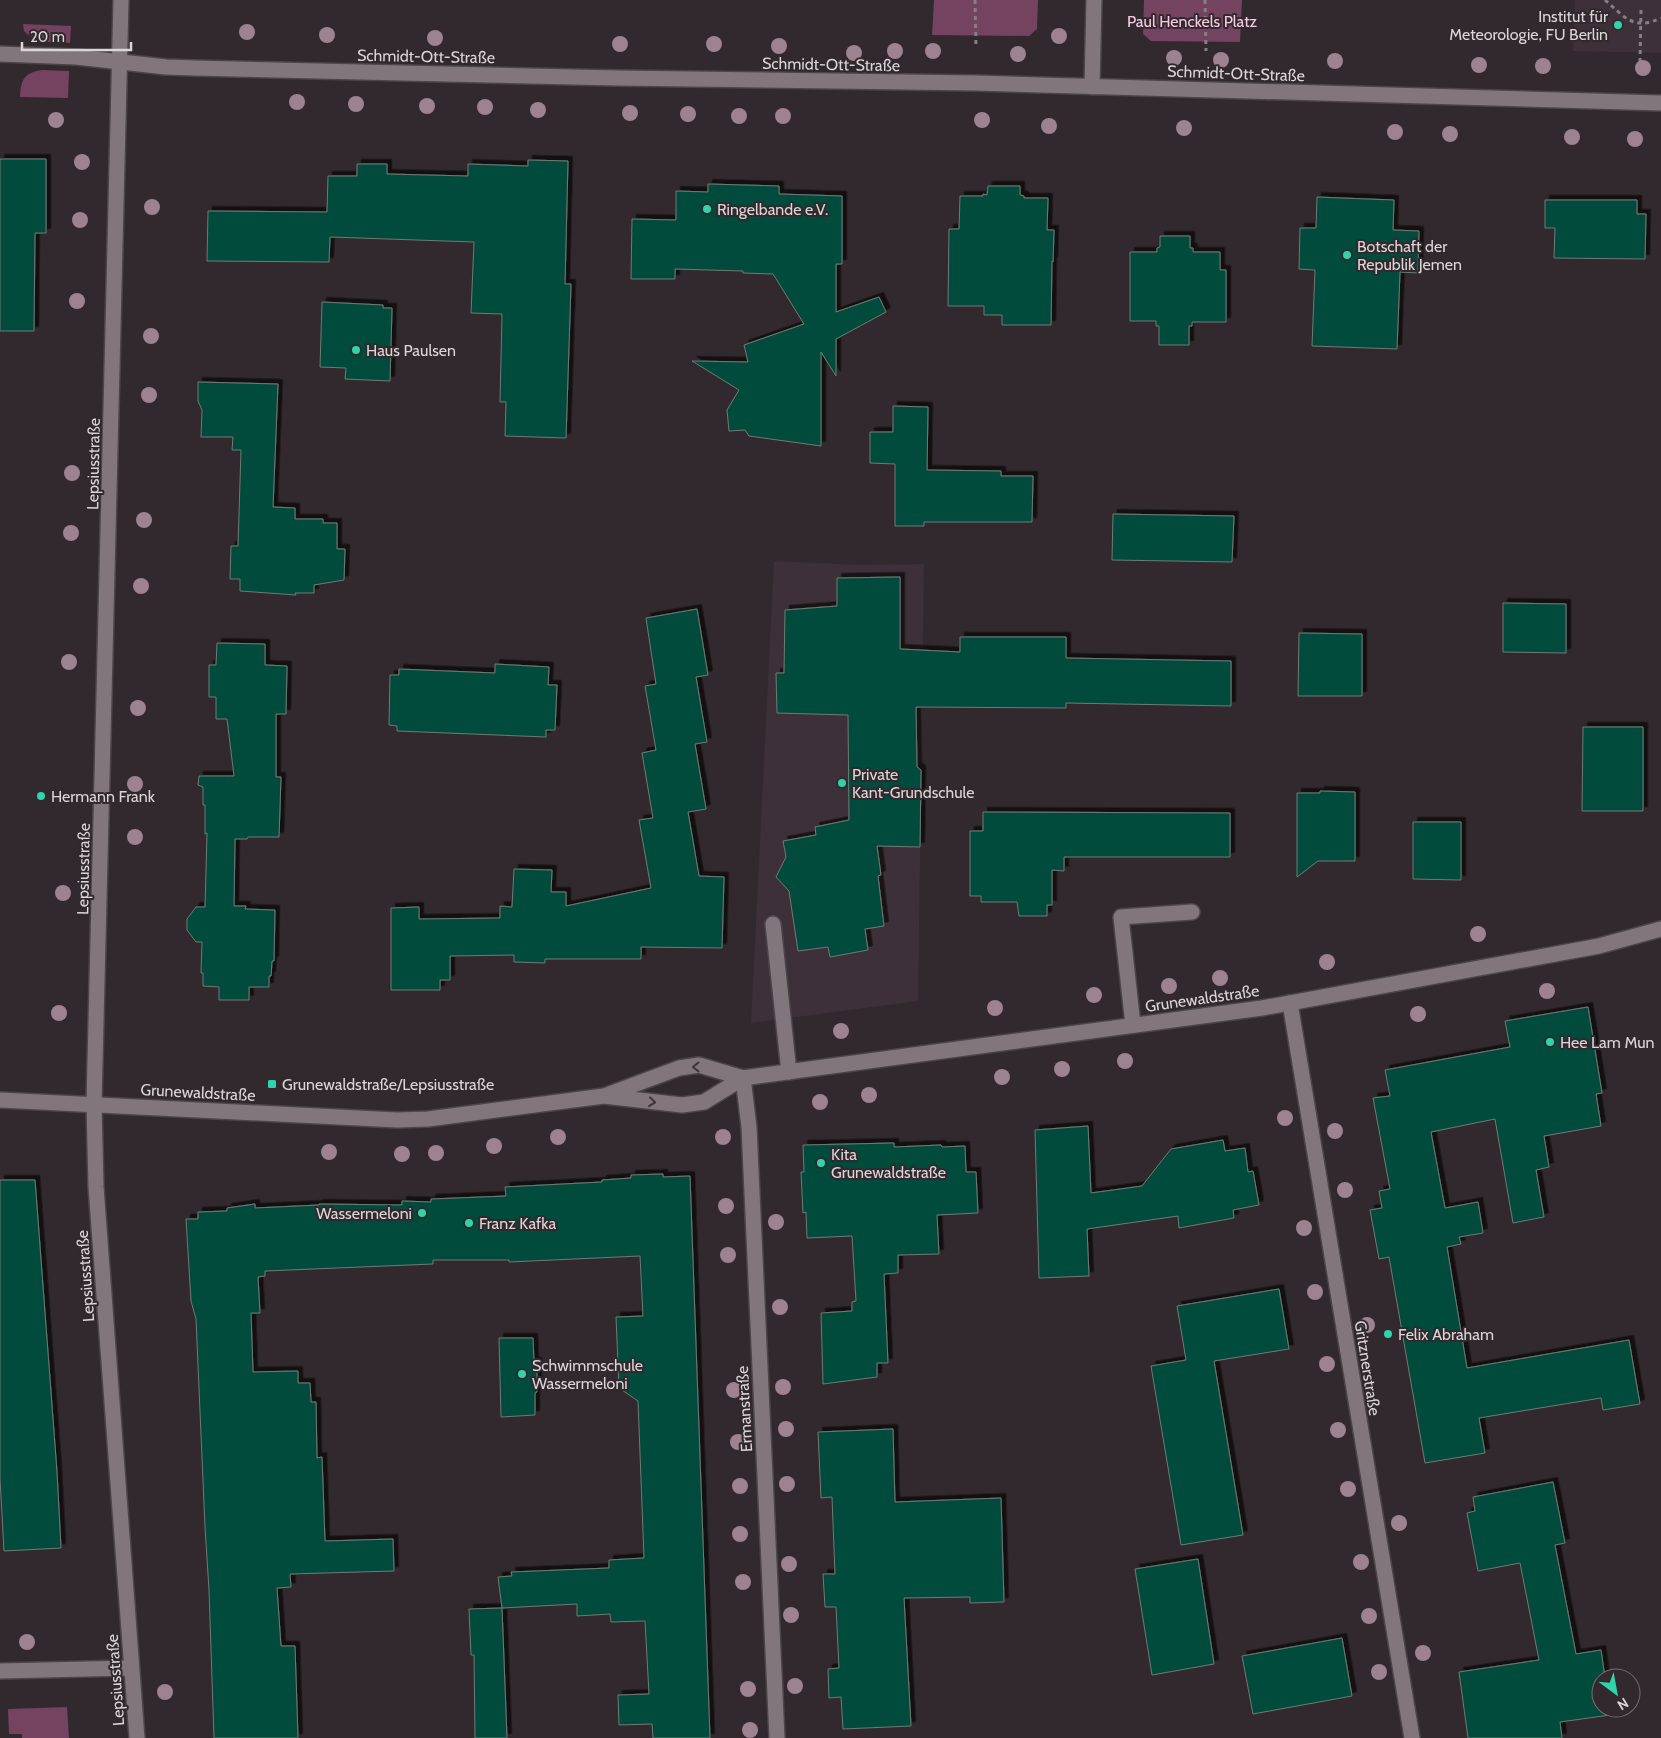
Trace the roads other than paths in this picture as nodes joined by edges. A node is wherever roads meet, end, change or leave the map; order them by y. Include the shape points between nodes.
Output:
1 (121, 0) edge
2 (1094, 0) edge
3 (0, 54) edge
4 (119, 62) junction
5 (1092, 87) junction
6 (1661, 103) edge
7 (1192, 912) dead end
8 (773, 924) dead end
9 (1661, 929) edge
10 (1290, 1003) junction
11 (1133, 1025) junction
12 (789, 1072) junction
13 (743, 1078) junction
14 (604, 1096) junction
15 (0, 1100) edge
16 (94, 1104) junction
17 (132, 1668) junction
18 (0, 1671) edge
19 (137, 1738) edge
20 (777, 1738) edge
21 (1412, 1738) edge

1 - 4 street, Lepsiusstraße
2 - 5 street
3 - 4 street, Schmidt-Ott-Straße
4 - 5 street, Schmidt-Ott-Straße via 194,68
4 - 16 street, Lepsiusstraße
5 - 6 street, Schmidt-Ott-Straße
7 - 11 street via 1120,917
8 - 12 street
9 - 10 street, Grunewaldstraße via 1589,948
10 - 11 street, Grunewaldstraße
10 - 21 street, Gritznerstraße
11 - 12 street, Grunewaldstraße
12 - 13 street, Grunewaldstraße
13 -> 14 street, Grunewaldstraße via 699,1065 679,1068
14 -> 13 street, Grunewaldstraße via 682,1105 704,1102
13 - 20 street, Ermanstraße via 750,1127
14 - 16 street, Grunewaldstraße via 428,1119 397,1120
15 - 16 street, Grunewaldstraße
16 - 17 street, Lepsiusstraße via 96,1187
17 - 18 street
17 - 19 street, Lepsiusstraße

